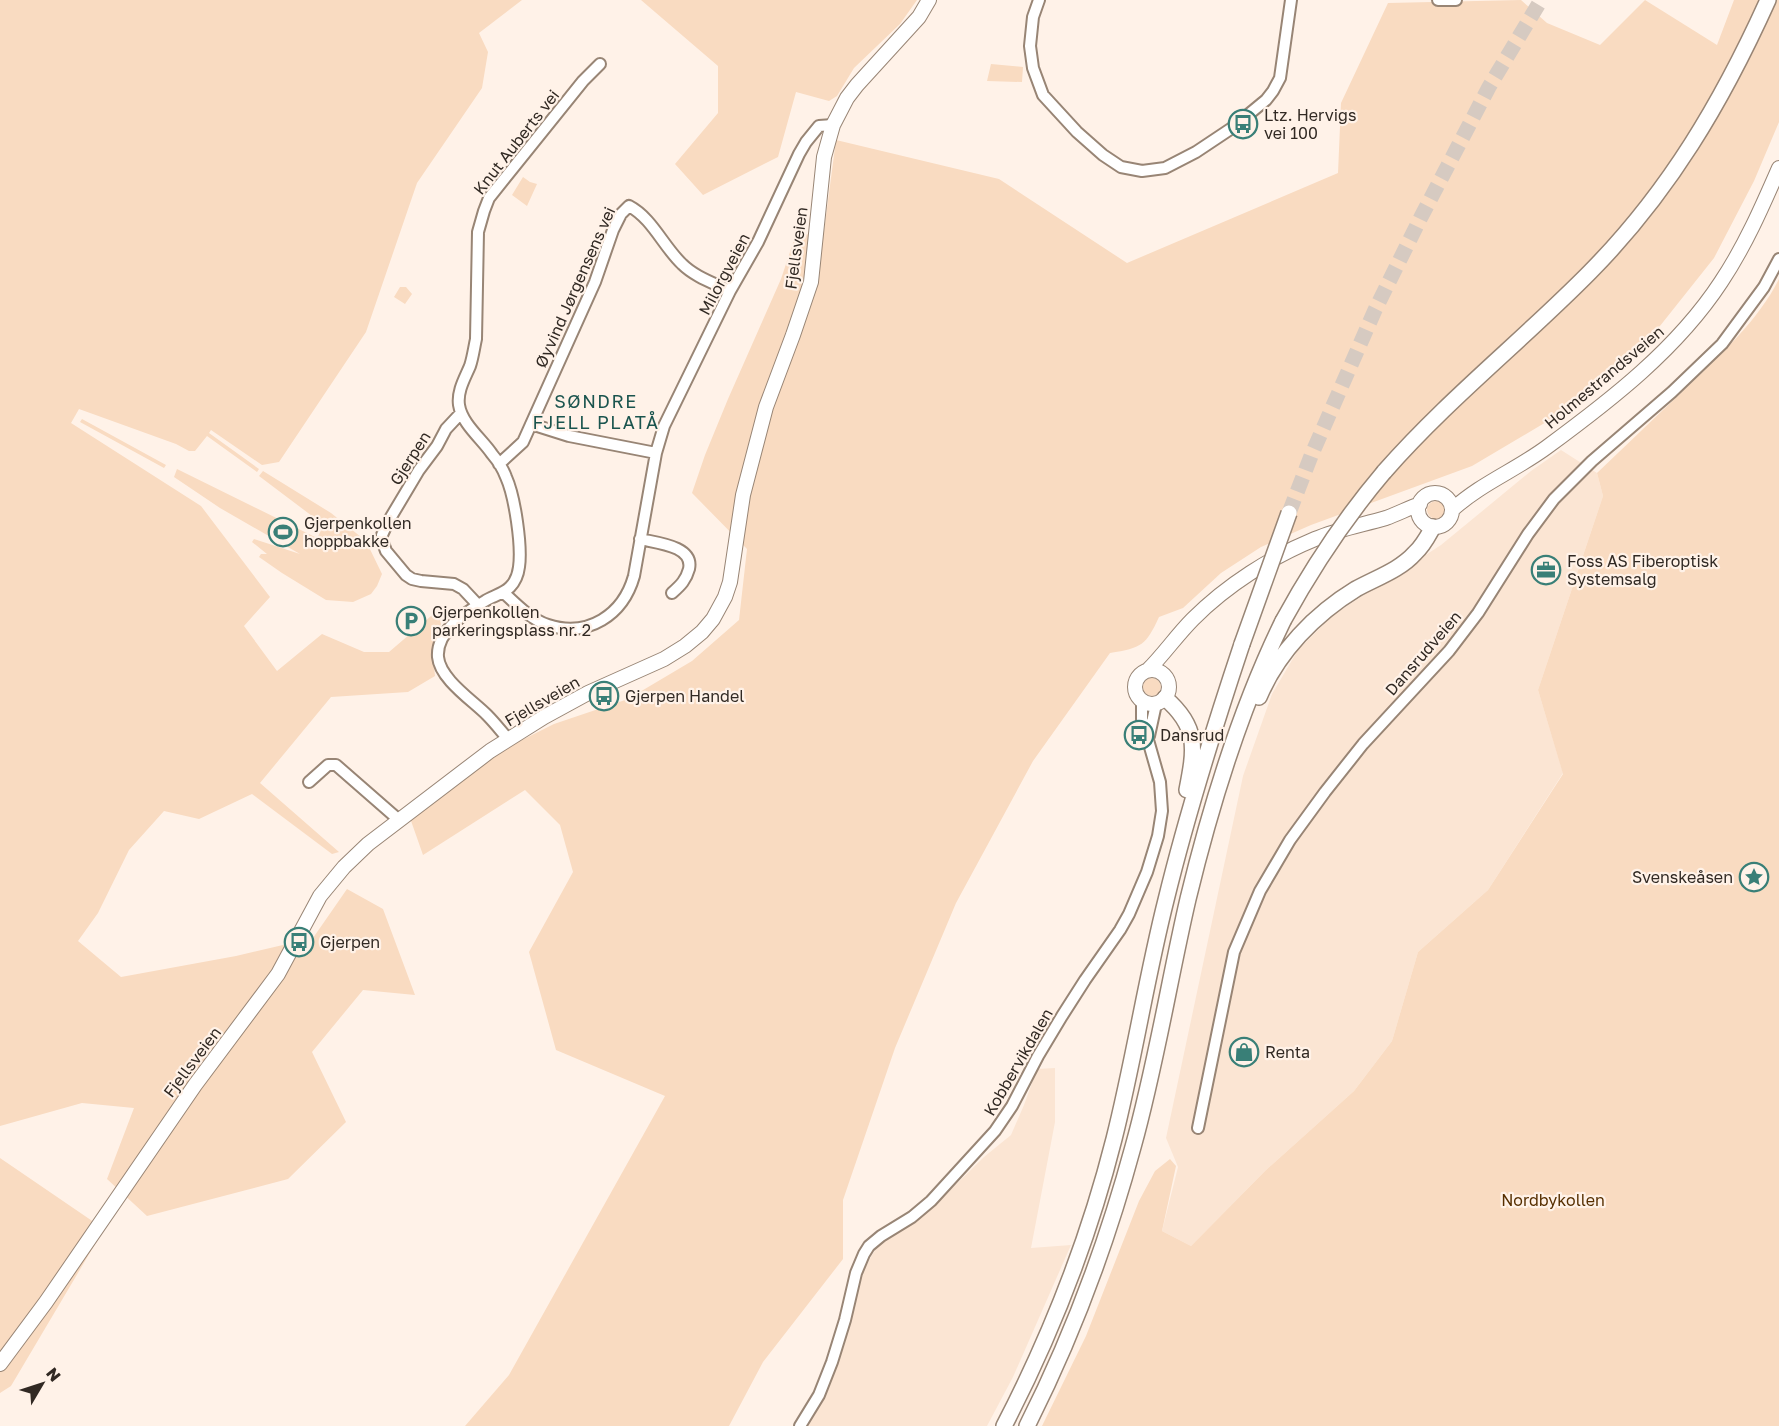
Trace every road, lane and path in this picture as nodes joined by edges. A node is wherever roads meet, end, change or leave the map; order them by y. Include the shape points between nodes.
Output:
1 (929, 0) edge
2 (1039, 0) edge
3 (1291, 0) edge
4 (1438, 0) edge
5 (1456, 0) edge
6 (1768, 0) edge
7 (600, 64) dead end
8 (833, 125) junction
9 (1779, 168) edge
10 (1779, 260) edge
11 (730, 291) junction
12 (461, 413) junction
13 (531, 424) junction
14 (656, 453) junction
15 (499, 464) junction
16 (1449, 504) junction
17 (1420, 510) junction
18 (1289, 513) tunnel mouth
19 (1433, 527) junction
20 (640, 539) junction
21 (503, 592) junction
22 (672, 592) dead end
23 (478, 605) junction
24 (1170, 647) junction
25 (1148, 670) junction
26 (1165, 676) junction
27 (1142, 701) junction
28 (1161, 701) junction
29 (508, 739) junction
30 (1149, 739) junction
31 (309, 782) dead end
32 (1217, 790) junction
33 (399, 820) junction
34 (1166, 900) junction
35 (1198, 1128) dead end
36 (0, 1364) edge
37 (800, 1426) edge
38 (1004, 1426) edge
39 (1027, 1426) edge

1 - 8 main road, Fjellsveien via 919,17 857,85
2 - 3 street via 1030,46 1043,95 1103,155 1121,167 1142,171 1166,168 1196,152 1266,100 1280,78
4 - 5 street
6 - 32 highway, bridge via 1715,107 1644,211 1591,272 1384,472 1323,553 1267,654
7 - 12 street, Knut Auberts vei via 496,189 484,211 478,232 476,339 458,402
8 - 11 street, Milorgveien via 819,126 806,142
8 - 29 main road, Fjellsveien via 824,158 811,282 758,435 743,495 730,582 720,607 702,632 664,659 588,693
9 - 16 main road, Holmestrandsveien via 1732,264 1709,299 1672,342 1566,433 1526,462
10 - 35 street, Dansrudveien via 1722,344 1554,499 1449,651 1363,744 1290,840 1260,891 1234,952
11 - 13 street, Øyvind Jørgensens vei via 681,263 648,222 629,206 621,214
11 - 14 street, Milorgveien via 664,426
12 - 15 street
12 - 23 street, Gjerpen via 419,470 388,522 382,540 406,575 421,581 454,584
13 - 14 street via 569,436
13 - 15 street, Øyvind Jørgensens vei via 523,442
14 - 20 street, Milorgveien
15 - 21 street via 510,486 520,558 515,581
16 - 17 main road via 1440,494 1432,494 1424,497
16 - 19 main road via 1451,516 1446,523
17 - 19 main road via 1425,524
17 - 24 main road via 1315,538 1262,566 1204,609
18 - 34 highway, bridge via 1198,781
19 - 32 highway via 1412,557 1334,604 1298,637 1270,674
20 - 21 street, Milorgveien via 632,586 624,600 611,614 587,627 549,626
20 - 22 street via 688,556 687,578
21 - 23 street
23 - 29 street via 440,641 439,664 449,680
24 - 25 main road
24 - 26 main road
25 - 26 main road
25 - 27 main road via 1135,684
26 - 28 main road via 1169,687
27 - 28 main road
27 - 30 street, Kobbervikdalen via 1142,719
28 - 30 street, Kobbervikdalen
28 - 34 highway via 1186,720 1193,749 1174,837
29 - 33 main road, Fjellsveien
30 - 37 street, Kobbervikdalen via 1160,783 1162,811 1147,872 1129,914 1067,1006 995,1131 932,1201 869,1246 856,1273 832,1362 819,1395
31 - 33 street via 328,765 336,765
32 - 39 highway via 1188,900 1134,1146 1112,1221 1077,1318
33 - 36 main road, Fjellsveien via 354,856 331,881 278,974 195,1085
34 - 38 highway via 1114,1140 1092,1215 1046,1338

